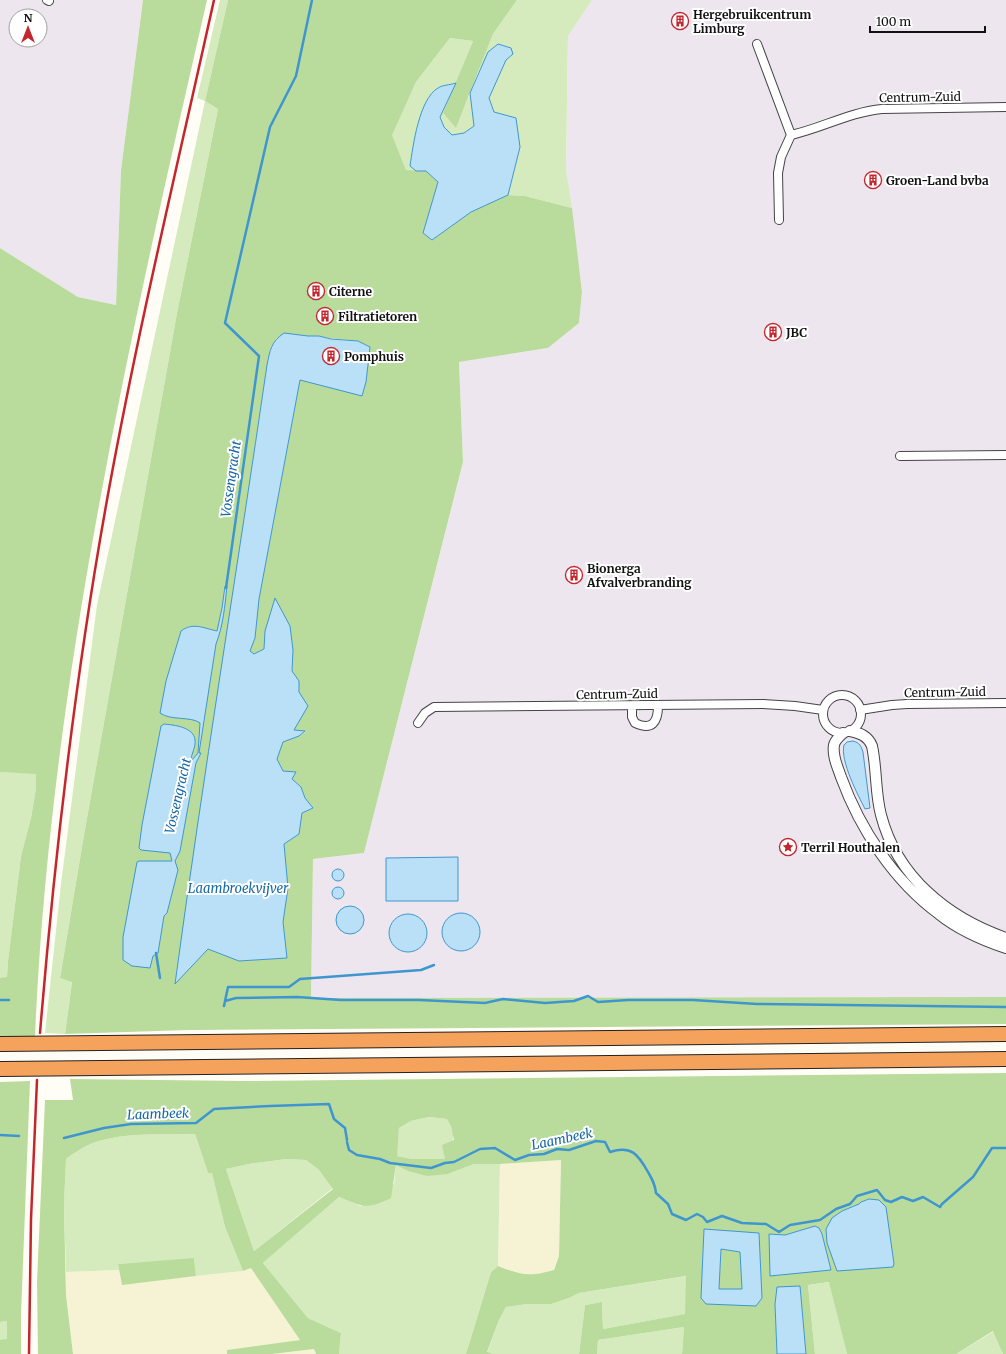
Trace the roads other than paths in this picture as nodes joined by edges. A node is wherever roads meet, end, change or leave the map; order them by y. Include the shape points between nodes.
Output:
1 (757, 44) dead end
2 (1006, 107) edge
3 (790, 135) junction
4 (779, 220) dead end
5 (1006, 455) edge
6 (900, 456) dead end
7 (1006, 703) edge
8 (632, 706) junction
9 (658, 706) junction
10 (823, 710) junction
11 (860, 710) junction
12 (418, 723) dead end
13 (846, 732) junction
14 (1006, 938) edge
15 (1006, 948) edge
16 (1006, 1034) edge
17 (0, 1044) edge
18 (1006, 1059) edge
19 (0, 1069) edge

1 - 3 street
2 - 3 street, Centrum-Zuid via 882,108 867,110
3 - 4 street via 778,173
5 - 6 street
7 - 11 street, Centrum-Zuid via 907,704
8 - 9 street, Centrum-Zuid
8 - 9 street via 635,723 646,726 656,720
8 - 12 street, Centrum-Zuid via 434,707 425,713
9 - 10 street, Centrum-Zuid via 762,704
10 - 11 street via 830,698 841,694 856,700
10 - 13 street via 822,717 826,726 835,732
11 - 13 street via 859,721 854,728
13 - 14 street via 866,736 872,746 881,816 895,850 910,874 925,891 944,906 974,924
13 - 15 street via 834,744 836,762 857,814 881,853 921,900 939,915 972,935
16 - 17 highway
18 - 19 highway

